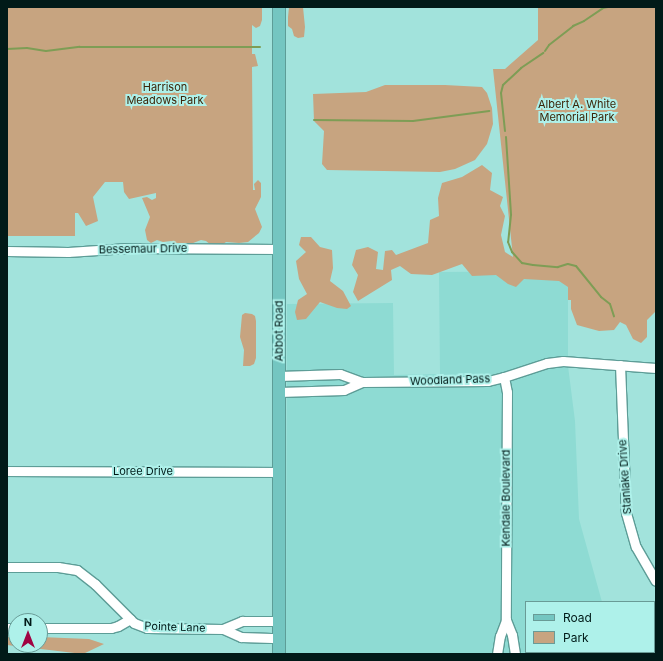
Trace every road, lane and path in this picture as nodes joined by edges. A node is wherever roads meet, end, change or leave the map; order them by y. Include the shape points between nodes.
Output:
1 (279, 7) edge
2 (279, 249) junction
3 (7, 251) edge
4 (620, 365) junction
5 (656, 368) edge
6 (279, 376) junction
7 (504, 378) junction
8 (362, 382) junction
9 (279, 392) junction
10 (7, 471) edge
11 (278, 472) junction
12 (7, 567) edge
13 (656, 581) edge
14 (130, 619) junction
15 (506, 620) junction
16 (279, 621) junction
17 (48, 628) edge
18 (223, 629) junction
19 (279, 638) junction
20 (279, 654) edge
21 (497, 654) edge
22 (515, 654) edge

1 - 2 main road, Abbot Road
2 - 3 street, Bessemaur Drive via 128,248 68,252
2 - 6 main road, Abbot Road
4 - 5 street, Woodland Pass
4 - 7 street, Woodland Pass via 562,361 547,363
4 - 13 street, Stanlake Drive via 626,514 636,547
6 - 8 street, Woodland Pass via 340,374
6 - 9 main road, Abbot Road
7 - 8 street, Woodland Pass via 488,381
7 - 15 street, Kendale Boulevard via 507,392
8 - 9 street, Woodland Pass via 344,390
9 - 11 main road, Abbot Road
10 - 11 street, Loree Drive
11 - 16 main road, Abbot Road
12 - 14 street, Pointe Lane via 58,567 77,570 87,576
14 - 17 street, Pointe Lane via 111,628
14 - 18 street, Pointe Lane via 147,628
15 - 21 street, Kendale Boulevard
15 - 22 street, Kendale Boulevard via 514,641
16 - 18 street via 242,621
16 - 19 main road, Abbot Road
18 - 19 street via 241,637
19 - 20 main road, Abbot Road

